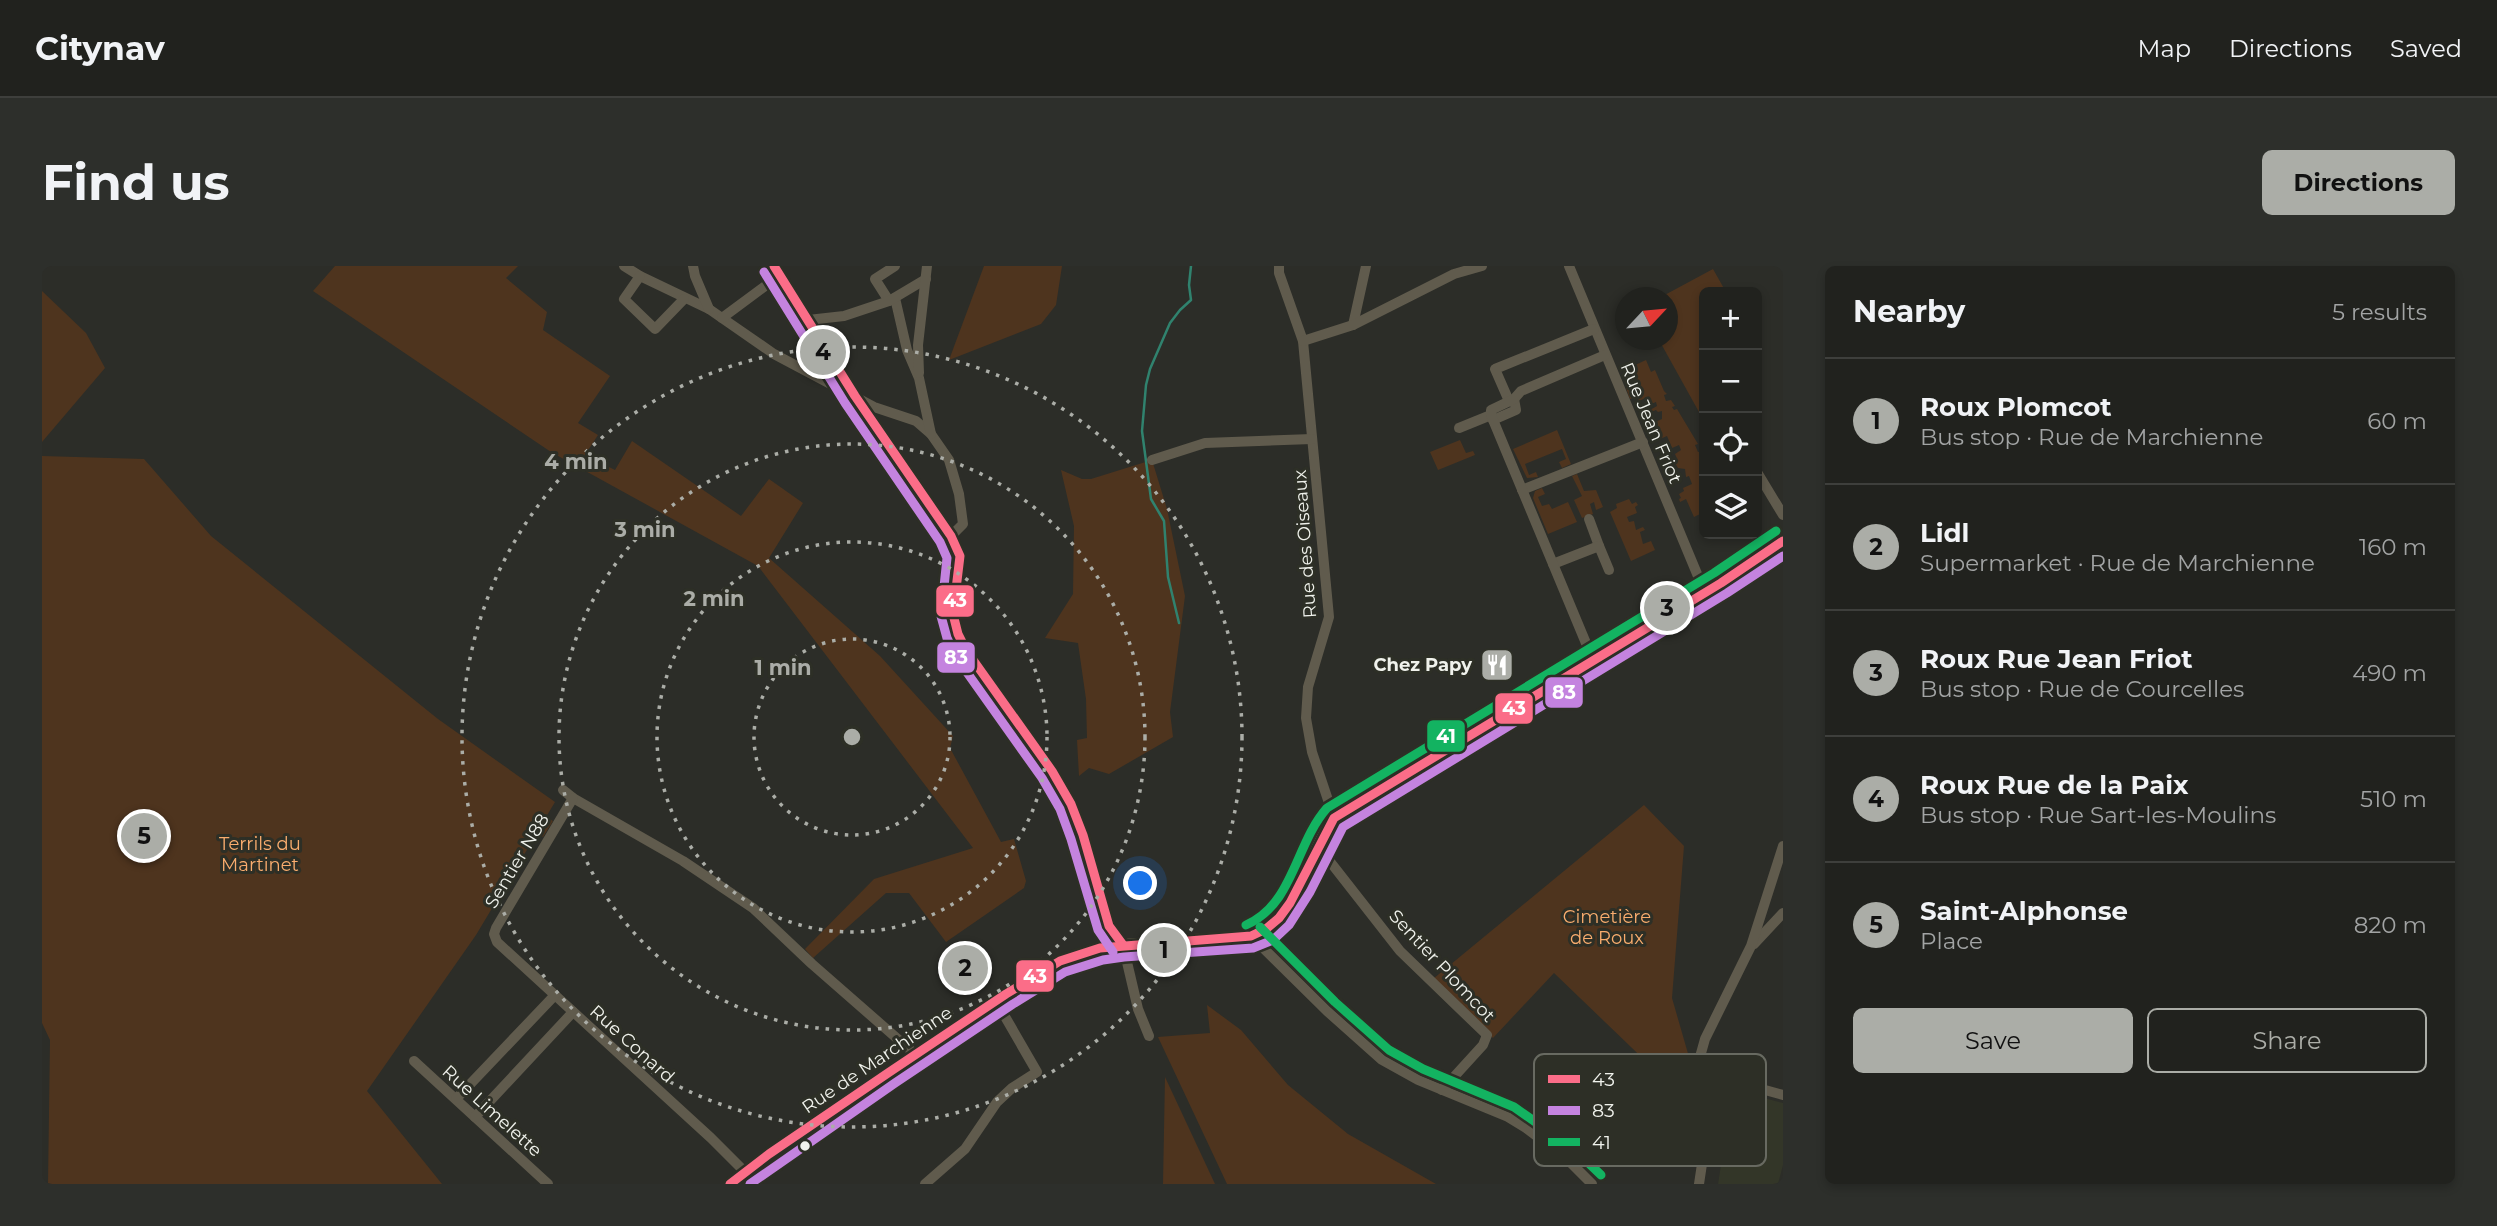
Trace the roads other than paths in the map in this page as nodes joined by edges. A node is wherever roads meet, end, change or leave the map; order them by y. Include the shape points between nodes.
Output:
1 (624, 266) edge
2 (693, 266) edge
3 (895, 266) edge
4 (927, 266) edge
5 (1279, 266) edge
6 (1366, 266) edge
7 (1482, 266) edge
8 (1569, 266) edge
9 (777, 271) edge
10 (640, 276) junction
11 (926, 279) junction
12 (684, 299) junction
13 (892, 299) junction
14 (709, 309) junction
15 (722, 318) junction
16 (808, 320) junction
17 (1353, 325) junction
18 (1594, 329) junction
19 (1303, 341) junction
20 (1605, 355) junction
21 (919, 378) junction
22 (855, 396) junction
23 (1511, 400) junction
24 (1492, 415) junction
25 (1459, 428) dead end
26 (931, 434) junction
27 (1312, 439) junction
28 (1643, 442) junction
29 (1152, 460) dead end
30 (1759, 476) edge
31 (1522, 490) junction
32 (1783, 516) edge
33 (1589, 519) dead end
34 (951, 536) junction
35 (1783, 541) edge
36 (1599, 546) junction
37 (1553, 564) junction
38 (1609, 570) dead end
39 (1704, 593) junction
40 (1593, 660) junction
41 (563, 790) dead end
42 (573, 798) junction
43 (1334, 818) junction
44 (1317, 845) junction
45 (1783, 846) edge
46 (1783, 913) edge
47 (1251, 936) junction
48 (497, 942) joint
49 (1123, 945) junction
50 (1751, 946) junction
51 (555, 995) junction
52 (996, 1001) junction
53 (573, 1012) junction
54 (1149, 1036) dead end
55 (1701, 1054) edge
56 (916, 1055) junction
57 (414, 1061) dead end
58 (1442, 1090) junction
59 (1766, 1090) edge
60 (1783, 1095) edge
61 (456, 1099) junction
62 (475, 1117) junction
63 (1534, 1133) edge
64 (1573, 1166) edge
65 (1701, 1166) edge
66 (745, 1172) junction
67 (548, 1184) edge
68 (730, 1184) edge
69 (925, 1184) edge
70 (1592, 1184) edge
71 (1699, 1184) edge

1 - 10 street
2 - 14 street
3 - 13 street via 875,279
4 - 11 street
5 - 19 street, Rue des Oiseaux
6 - 17 street
7 - 17 street via 1454,274
8 - 18 street, Rue Jean Friot
9 - 15 street
9 - 16 street
10 - 12 street
10 - 12 street via 624,299 655,329
11 - 13 street
11 - 21 street
12 - 14 street
13 - 16 street via 844,316
13 - 21 street
14 - 15 street
15 - 22 street via 774,354
16 - 22 street
17 - 19 street
18 - 20 street, Rue Jean Friot
18 - 23 street via 1495,369
19 - 27 street, Rue des Oiseaux
20 - 23 street via 1521,391
20 - 28 street, Rue Jean Friot
21 - 26 street
22 - 26 street via 916,421
22 - 34 street
23 - 24 street via 1516,410
24 - 25 street
24 - 31 street
26 - 34 street via 949,460 959,494 963,524
27 - 29 street via 1205,443
27 - 43 street, Rue des Oiseaux via 1329,617 1308,687 1306,718
28 - 31 street
28 - 39 street, Rue Jean Friot
30 - 32 street
31 - 37 street
33 - 36 street
34 - 49 street via 960,556 953,614 958,634 1071,804 1109,926
35 - 39 main road
36 - 37 street
36 - 38 street
37 - 40 street
39 - 40 main road
40 - 43 main road
41 - 42 street
42 - 48 street, Sentier N88 via 496,928
42 - 56 street via 683,860 753,908
43 - 44 main road
44 - 47 main road via 1281,918 1264,933
44 - 58 street, Sentier Plomcot via 1401,951 1487,1035
45 - 50 street
46 - 50 street
47 - 49 main road, Rue de Marchienne
47 - 58 street via 1375,1055
48 - 51 street, Rue Conard
49 - 52 main road, Rue de Marchienne via 1060,961
49 - 54 street
50 - 55 street
51 - 53 street, Rue Conard
51 - 61 street
52 - 56 main road, Rue de Marchienne
52 - 69 street via 1037,1072 1004,1095 965,1149
53 - 62 street
53 - 66 street, Rue Conard
56 - 66 main road, Rue de Marchienne
57 - 61 street, Rue Limelette
58 - 63 street
59 - 60 street
61 - 62 street, Rue Limelette
62 - 67 street, Rue Limelette
64 - 70 street
65 - 71 street
66 - 68 main road, Rue de Marchienne

